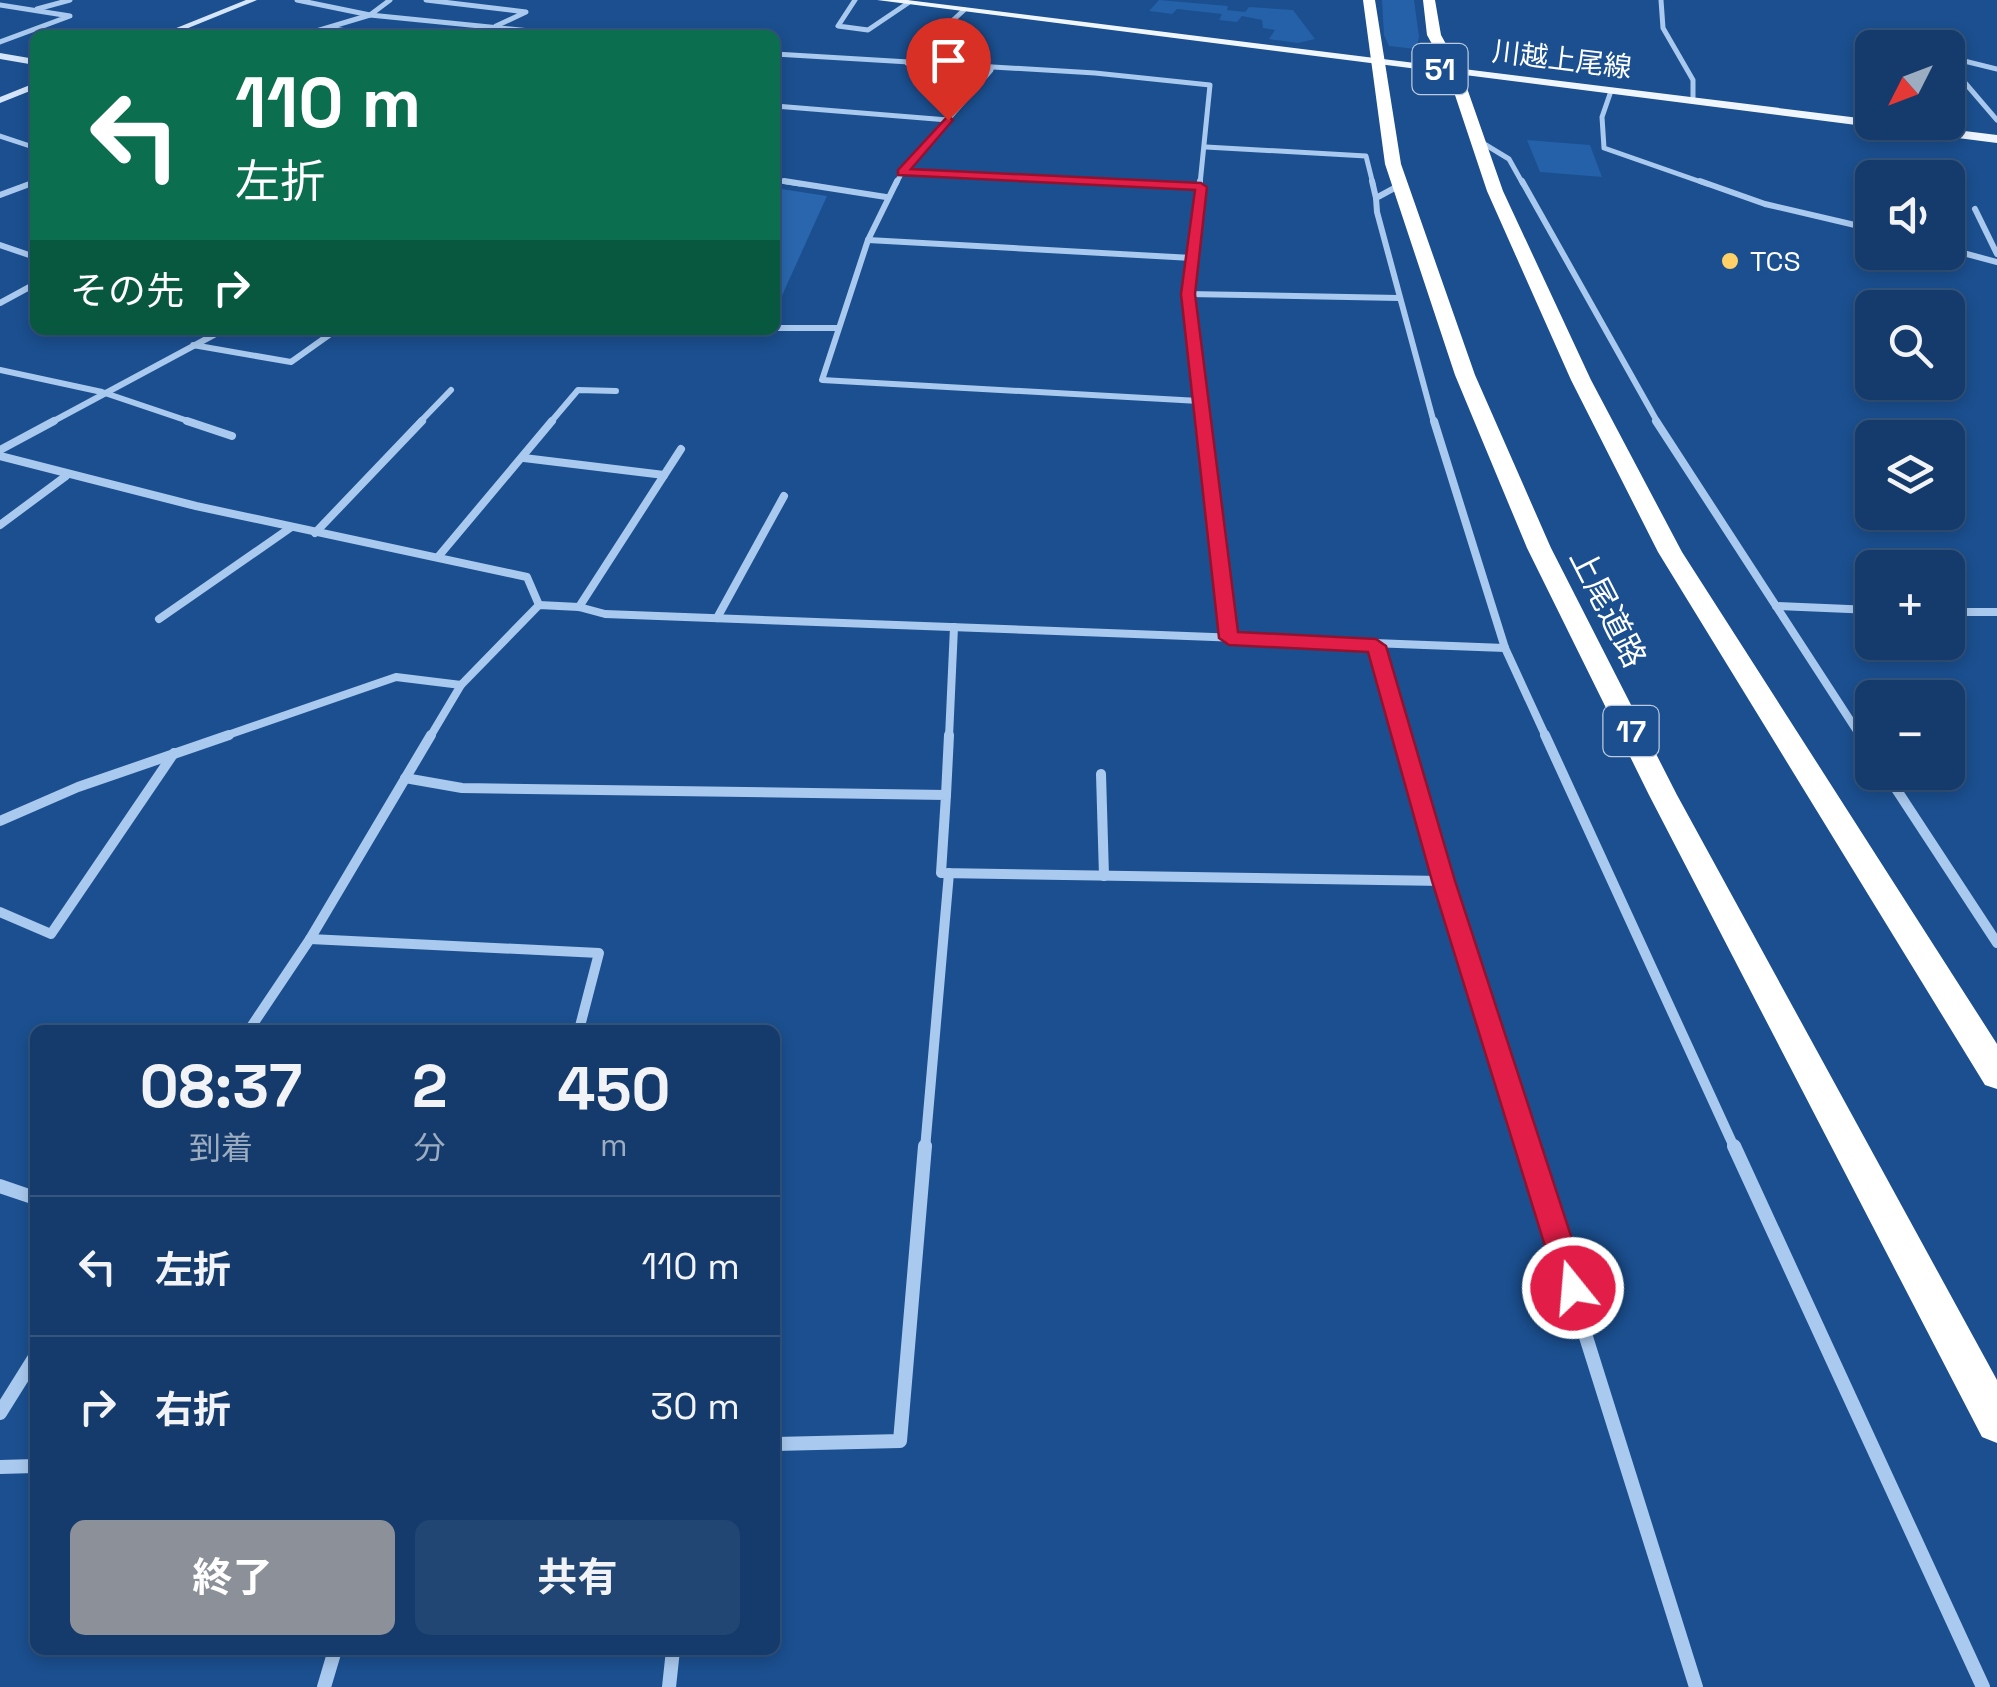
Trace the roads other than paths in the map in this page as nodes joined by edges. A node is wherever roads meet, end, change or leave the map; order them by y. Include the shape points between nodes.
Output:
1 (70, 0) edge
2 (253, 0) edge
3 (297, 0) edge
4 (390, 0) edge
5 (426, 0) edge
6 (855, 0) edge
7 (882, 0) edge
8 (1360, 0) edge
9 (1369, 0) edge
10 (1429, 0) edge
11 (1661, 0) edge
12 (908, 3) junction
13 (0, 5) edge
14 (31, 10) junction
15 (964, 10) junction
16 (370, 15) junction
17 (495, 27) junction
18 (330, 28) junction
19 (32, 30) edge
20 (175, 30) edge
21 (322, 30) edge
22 (342, 30) edge
23 (530, 30) edge
24 (30, 31) edge
25 (0, 42) edge
26 (780, 54) edge
27 (0, 56) edge
28 (30, 61) edge
29 (1377, 62) junction
30 (907, 63) junction
31 (1965, 63) edge
32 (1997, 69) edge
33 (991, 70) junction
34 (1454, 71) junction
35 (1965, 81) edge
36 (30, 88) edge
37 (1611, 91) junction
38 (0, 100) edge
39 (1693, 101) junction
40 (780, 106) edge
41 (948, 120) junction
42 (1997, 120) edge
43 (0, 136) edge
44 (1997, 140) edge
45 (1481, 142) junction
46 (30, 146) dead end
47 (1206, 148) junction
48 (902, 172) junction
49 (780, 181) edge
50 (30, 184) edge
51 (1201, 187) junction
52 (1388, 191) junction
53 (0, 195) edge
54 (886, 197) junction
55 (1974, 209) dead end
56 (1855, 225) edge
57 (868, 240) junction
58 (0, 245) edge
59 (1965, 254) edge
60 (1997, 254) edge
61 (30, 255) edge
62 (1192, 258) junction
63 (1997, 262) edge
64 (30, 287) edge
65 (1188, 294) junction
66 (1399, 298) junction
67 (0, 303) edge
68 (780, 328) edge
69 (838, 328) junction
70 (213, 335) edge
71 (329, 335) edge
72 (192, 345) junction
73 (0, 370) edge
74 (451, 390) dead end
75 (616, 391) dead end
76 (102, 392) junction
77 (1199, 401) junction
78 (232, 436) dead end
79 (681, 449) dead end
80 (0, 453) edge
81 (524, 458) junction
82 (664, 475) junction
83 (66, 476) junction
84 (784, 496) dead end
85 (0, 525) edge
86 (290, 528) junction
87 (315, 532) junction
88 (438, 557) junction
89 (539, 606) junction
90 (1776, 606) junction
91 (579, 607) junction
92 (1855, 609) edge
93 (1965, 612) edge
94 (1997, 612) edge
95 (716, 618) junction
96 (159, 619) dead end
97 (954, 627) junction
98 (1229, 638) junction
99 (1376, 646) junction
100 (1505, 648) junction
101 (461, 684) junction
102 (1855, 728) edge
103 (174, 752) junction
104 (1101, 774) dead end
105 (404, 778) junction
106 (1896, 790) edge
107 (946, 795) junction
108 (0, 821) edge
109 (949, 873) junction
110 (1104, 876) junction
111 (1444, 881) junction
112 (0, 912) edge
113 (310, 939) junction
114 (1997, 943) edge
115 (252, 1025) edge
116 (580, 1025) edge
117 (1997, 1074) edge
118 (0, 1186) edge
119 (30, 1196) edge
120 (30, 1365) edge
121 (0, 1414) edge
122 (1997, 1422) edge
123 (780, 1444) edge
124 (30, 1466) edge
125 (0, 1467) edge
126 (333, 1655) edge
127 (673, 1655) edge
128 (324, 1687) edge
129 (669, 1687) edge
130 (1696, 1687) edge
131 (1983, 1687) edge

1 - 14 street
2 - 20 street
3 - 16 street
4 - 16 street
5 - 17 street via 526,12
6 - 12 street via 838,26 868,30
7 - 12 main road, 川越上尾線 / 51
8 - 9 street
9 - 29 highway, 上尾道路 / 17
10 - 34 highway via 1434,35
11 - 39 street via 1663,28 1693,80
12 - 15 main road, 川越上尾線 / 51
13 - 14 street
14 - 19 street via 70,16
15 - 29 main road, 川越上尾線 / 51
15 - 30 street
16 - 17 street
16 - 18 street
17 - 23 street
18 - 21 street
18 - 22 street
24 - 25 street
26 - 30 street
27 - 28 street
29 - 34 main road, 川越上尾線 / 51
29 - 52 highway, 上尾道路 / 17 via 1393,164
30 - 33 street
31 - 32 street
33 - 41 street
33 - 47 street via 1210,85
34 - 37 main road, 川越上尾線 / 51
34 - 45 highway
35 - 42 street
36 - 38 street
37 - 39 main road, 川越上尾線 / 51
37 - 56 street via 1602,116 1604,148 1765,204
39 - 44 main road, 川越上尾線 / 51
40 - 41 street
41 - 48 street
43 - 46 street
45 - 90 street via 1510,159 1665,436
45 - 117 highway via 1526,263 1670,552
47 - 51 street
47 - 52 street via 1366,156
48 - 51 street
48 - 54 street
49 - 54 street
50 - 53 street
51 - 62 street
52 - 66 street
52 - 122 highway, 上尾道路 / 17 via 1539,548 1662,795
54 - 57 street
55 - 60 street
57 - 62 street
57 - 69 street
58 - 61 street
59 - 63 street
62 - 65 street
64 - 67 street
65 - 66 street
65 - 77 street
66 - 100 street
68 - 69 street
69 - 77 street via 822,380
70 - 72 street
71 - 72 street via 291,362
72 - 76 street
73 - 76 street
74 - 87 street
75 - 81 street via 578,390
76 - 78 street
76 - 80 street
77 - 98 street
79 - 82 street
80 - 83 street
81 - 82 street
81 - 88 street
82 - 91 street
83 - 85 street
83 - 86 street
84 - 95 street
86 - 87 street
86 - 96 street
87 - 88 street
88 - 89 street via 527,577
89 - 91 street
89 - 101 street
90 - 92 street
90 - 102 street
91 - 95 street
93 - 94 street
95 - 97 street
97 - 98 street
97 - 107 street
98 - 99 street
99 - 100 street
99 - 111 street
100 - 131 street
101 - 103 street via 396,677
101 - 105 street
103 - 108 street
103 - 112 street via 51,934
104 - 110 street
105 - 107 street via 462,788
105 - 113 street
106 - 114 street
107 - 109 street via 941,873
109 - 110 street
109 - 123 street via 900,1440
110 - 111 street
111 - 130 street
113 - 115 street
113 - 116 street via 600,953
118 - 119 street
120 - 121 street
124 - 125 street
126 - 128 street
127 - 129 street

